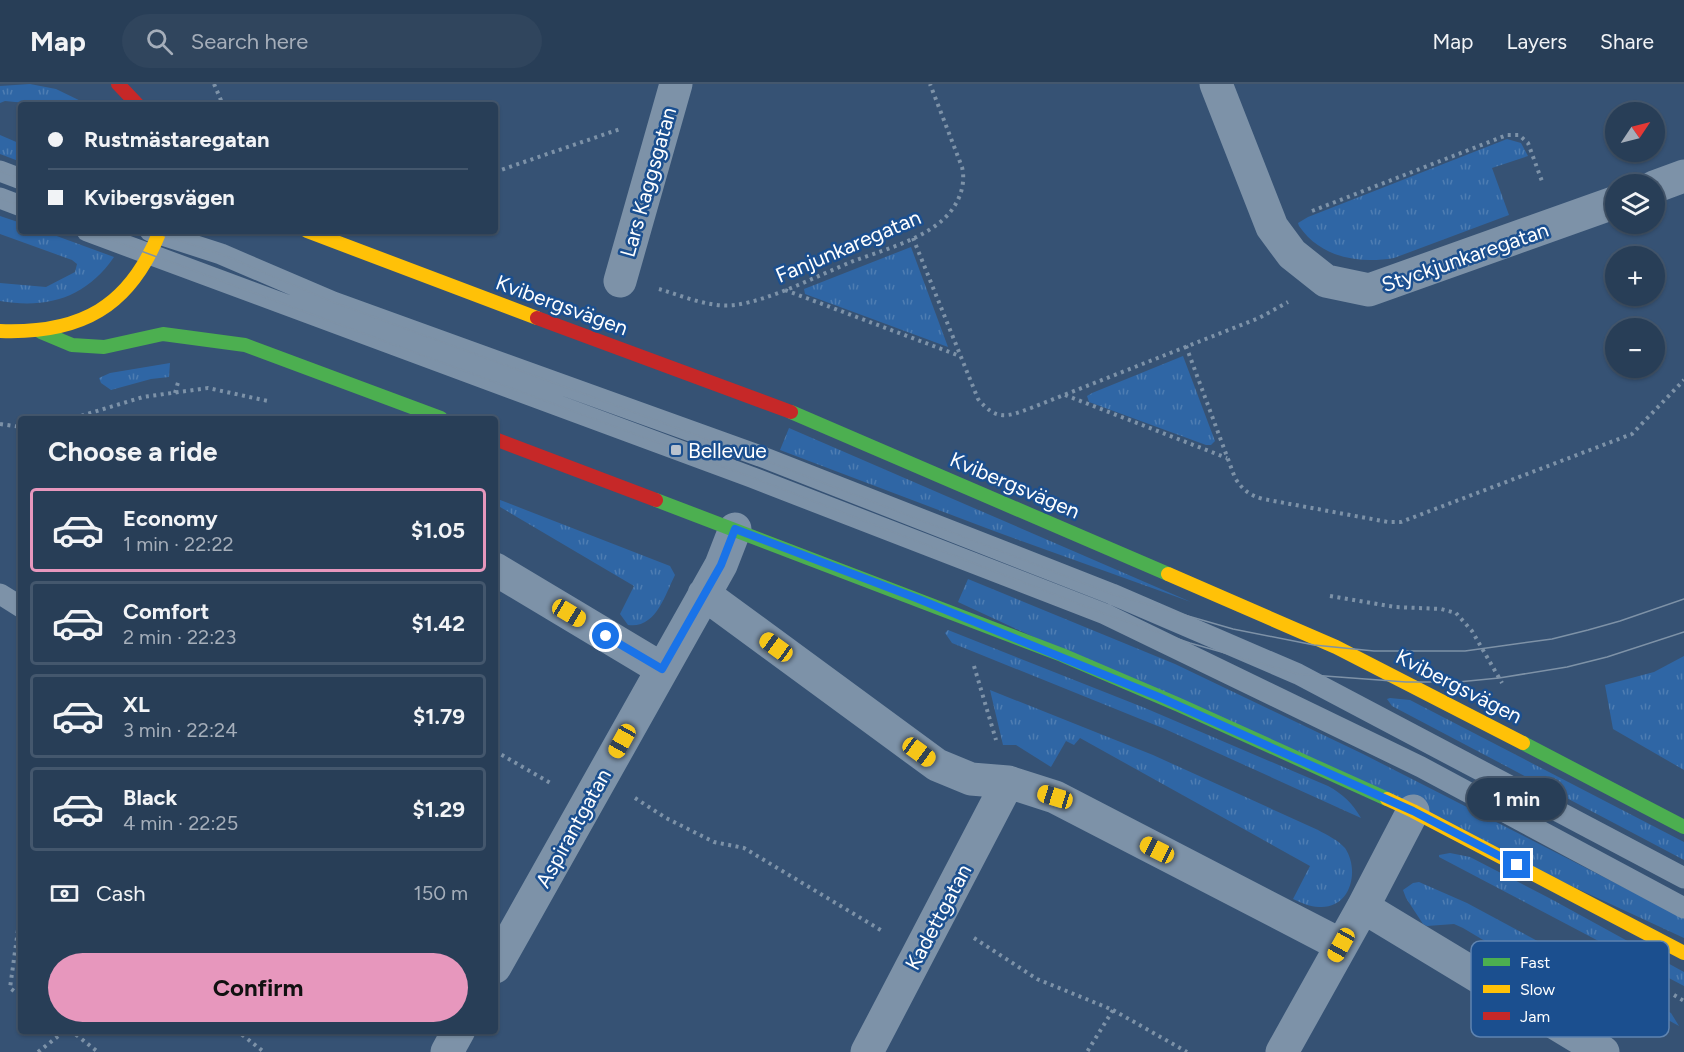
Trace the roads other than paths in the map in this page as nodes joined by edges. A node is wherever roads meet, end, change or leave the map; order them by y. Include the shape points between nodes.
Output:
1 (118, 84) edge
2 (676, 84) edge
3 (1216, 84) edge
4 (132, 95) edge
5 (0, 171) edge
6 (1684, 176) edge
7 (18, 178) edge
8 (1665, 183) edge
9 (0, 198) edge
10 (18, 205) edge
11 (1605, 206) edge
12 (95, 234) edge
13 (155, 234) edge
14 (162, 234) edge
15 (315, 234) edge
16 (150, 255) junction
17 (620, 281) road end
18 (0, 331) edge
19 (40, 332) junction
20 (436, 416) edge
21 (498, 440) edge
22 (735, 529) junction
23 (498, 571) edge
24 (0, 594) edge
25 (704, 594) junction
26 (18, 605) edge
27 (662, 669) junction
28 (1008, 782) junction
29 (1413, 811) junction
30 (1684, 827) edge
31 (1684, 878) edge
32 (1363, 907) junction
33 (1684, 908) edge
34 (1661, 941) edge
35 (1341, 945) junction
36 (1669, 945) edge
37 (1684, 953) edge
38 (498, 962) edge
39 (1471, 972) edge
40 (457, 1034) edge
41 (1578, 1037) edge
42 (447, 1052) edge
43 (867, 1052) edge
44 (1282, 1052) edge
45 (1603, 1052) edge

1 - 4 street
2 - 17 street, Lars Kaggsgatan
3 - 11 street, Styckjunkaregatan via 1272,227 1292,254 1326,281 1369,290
5 - 7 lane
6 - 8 street
9 - 10 lane
12 - 16 lane
13 - 16 street
14 - 31 lane via 221,254 333,302 760,456 1123,599 1298,674
15 - 30 street, Kvibergsvägen via 780,406 1366,662
16 - 19 street via 128,288 97,313
16 - 33 lane via 751,477 1105,614 1421,767
18 - 19 street
19 - 20 street via 72,345 104,347 163,334 245,345
21 - 22 street
22 - 25 street, Aspirantgatan
22 - 29 street via 1062,656
23 - 27 street
24 - 26 lane
25 - 27 street, Aspirantgatan
25 - 28 street via 937,765 971,779
27 - 38 street, Aspirantgatan
28 - 35 street via 1055,797
28 - 43 street, Kadettgatan
29 - 32 street
29 - 34 street
32 - 35 street
32 - 39 street
35 - 44 street
36 - 37 street
40 - 42 street
41 - 45 street

